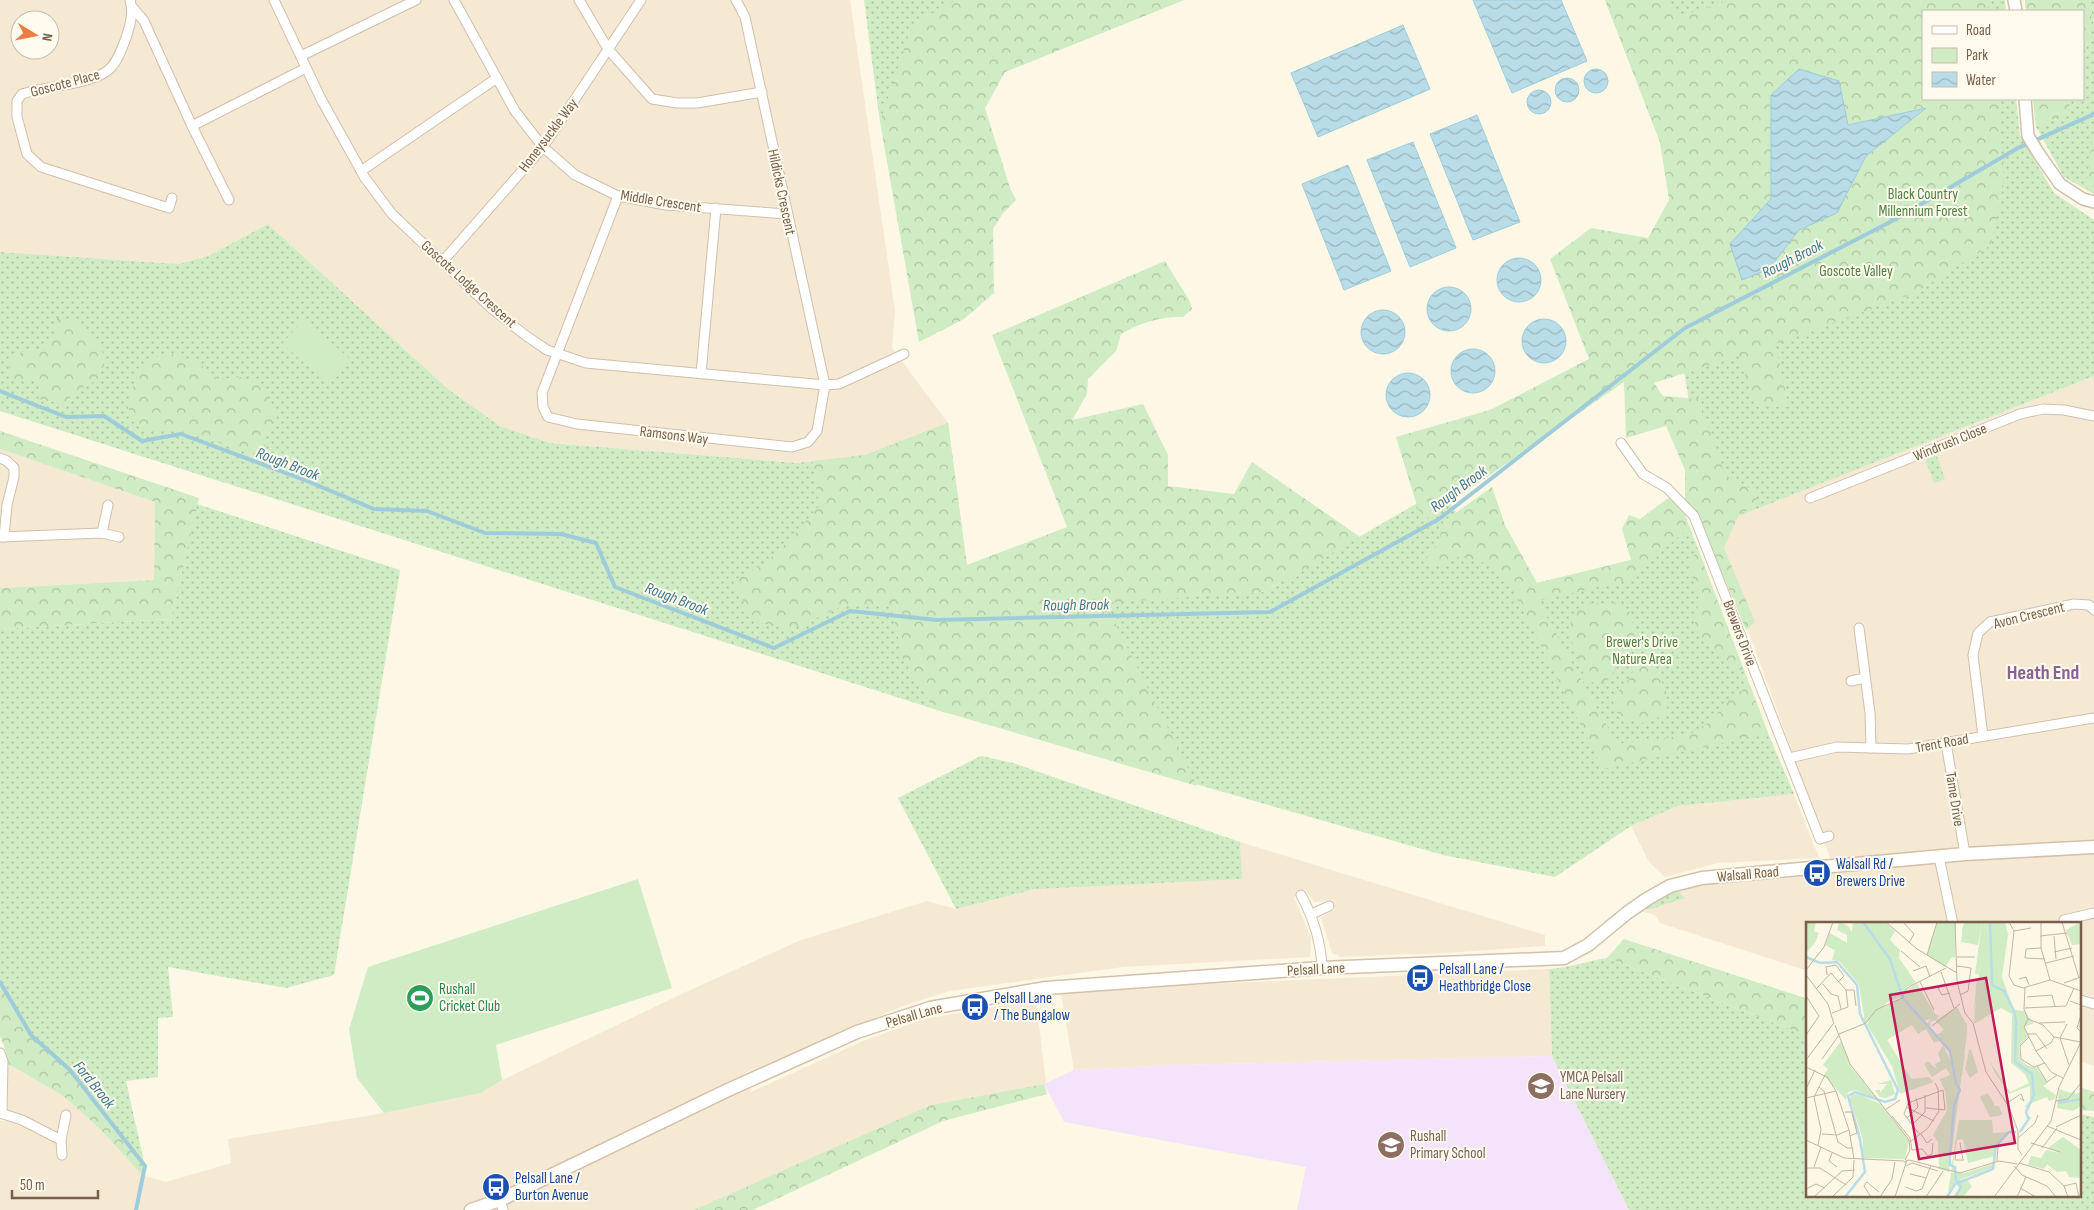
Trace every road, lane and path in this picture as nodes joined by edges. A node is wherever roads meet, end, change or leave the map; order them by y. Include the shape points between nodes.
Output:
1 (274, 0) edge
2 (416, 0) edge
3 (454, 0) edge
4 (579, 0) edge
5 (641, 0) edge
6 (736, 0) edge
7 (131, 4) edge
8 (608, 49) junction
9 (301, 56) junction
10 (306, 68) junction
11 (497, 78) junction
12 (762, 92) junction
13 (2025, 100) edge
14 (192, 126) junction
15 (542, 147) junction
16 (362, 171) junction
17 (618, 196) junction
18 (172, 198) dead end
19 (229, 200) dead end
20 (2094, 202) edge
21 (716, 208) junction
22 (786, 214) junction
23 (443, 261) junction
24 (558, 354) junction
25 (904, 354) dead end
26 (701, 374) junction
27 (825, 385) junction
28 (2094, 416) edge
29 (1622, 443) dead end
30 (0, 458) edge
31 (1810, 498) dead end
32 (108, 505) dead end
33 (102, 533) junction
34 (2, 537) edge
35 (118, 537) dead end
36 (2094, 610) edge
37 (1859, 628) dead end
38 (1865, 678) junction
39 (1851, 681) dead end
40 (2094, 718) edge
41 (1983, 736) junction
42 (1946, 743) junction
43 (1871, 748) junction
44 (1789, 758) junction
45 (1829, 836) dead end
46 (2094, 847) edge
47 (1965, 854) junction
48 (1939, 857) junction
49 (1301, 895) dead end
50 (1329, 906) dead end
51 (2094, 913) edge
52 (1312, 914) junction
53 (2064, 920) dead end
54 (2074, 921) edge
55 (1952, 922) edge
56 (1545, 960) joint
57 (1322, 968) junction
58 (0, 1053) edge
59 (1, 1113) edge
60 (66, 1115) dead end
61 (61, 1140) junction
62 (62, 1155) dead end
63 (501, 1205) edge
64 (471, 1210) edge

1 - 9 street, Goscote Lodge Crescent
2 - 9 street
3 - 11 street, Middle Crescent
4 - 8 street
5 - 8 street, Honeysuckle Way
6 - 12 street, Hildicks Crescent via 745,17
7 - 14 street via 144,22
7 - 18 street, Goscote Place via 130,26 122,50 109,70 94,78 22,94 17,101 17,117 28,154 41,167 170,208
8 - 12 street via 652,99 697,103
8 - 15 street, Honeysuckle Way
9 - 10 street, Goscote Lodge Crescent
10 - 14 street
10 - 16 street, Goscote Lodge Crescent
11 - 15 street, Middle Crescent
11 - 16 street
12 - 22 street, Hildicks Crescent
13 - 20 street via 2028,136 2039,154 2060,184
14 - 19 street
15 - 17 street, Middle Crescent via 575,175
15 - 23 street, Honeysuckle Way
16 - 23 street, Goscote Lodge Crescent via 392,214
17 - 21 street, Middle Crescent via 666,205
17 - 24 street, Ramsons Way
21 - 22 street, Middle Crescent
21 - 26 street
22 - 27 street, Hildicks Crescent
23 - 24 street, Goscote Lodge Crescent via 491,308 525,335
24 - 26 street, Goscote Lodge Crescent via 586,363
24 - 27 street, Ramsons Way via 542,393 543,407 548,417 577,424 792,448 808,442 816,432
25 - 27 street, Goscote Lodge Crescent via 839,384
26 - 27 street, Goscote Lodge Crescent
28 - 31 street, Windrush Close via 2040,409 2020,414
29 - 44 street, Brewers Drive via 1643,474 1667,488 1694,516
30 - 34 street via 14,468
32 - 33 street
33 - 34 street
33 - 35 street
36 - 41 street, Avon Crescent via 2090,605 2074,604 1990,622 1978,633 1973,655
37 - 38 street
38 - 39 street
38 - 43 street
40 - 41 street, Trent Road
41 - 42 street, Trent Road
42 - 43 street, Trent Road via 1908,749
42 - 47 street, Tame Drive
43 - 44 street, Trent Road via 1837,747
44 - 45 street, Brewers Drive via 1820,839
46 - 47 main road, Walsall Road
47 - 48 main road, Walsall Road
48 - 55 street
48 - 56 main road, Walsall Road via 1702,878 1670,886 1634,907 1589,944 1564,958
49 - 52 street
50 - 52 street
51 - 54 street
52 - 57 street
53 - 54 street
56 - 57 main road, Pelsall Lane
57 - 63 main road, Pelsall Lane via 1046,988 930,1008 857,1032 728,1090
58 - 59 street via 3,1061
59 - 61 street
60 - 61 street
61 - 62 street
63 - 64 main road, Pelsall Lane

